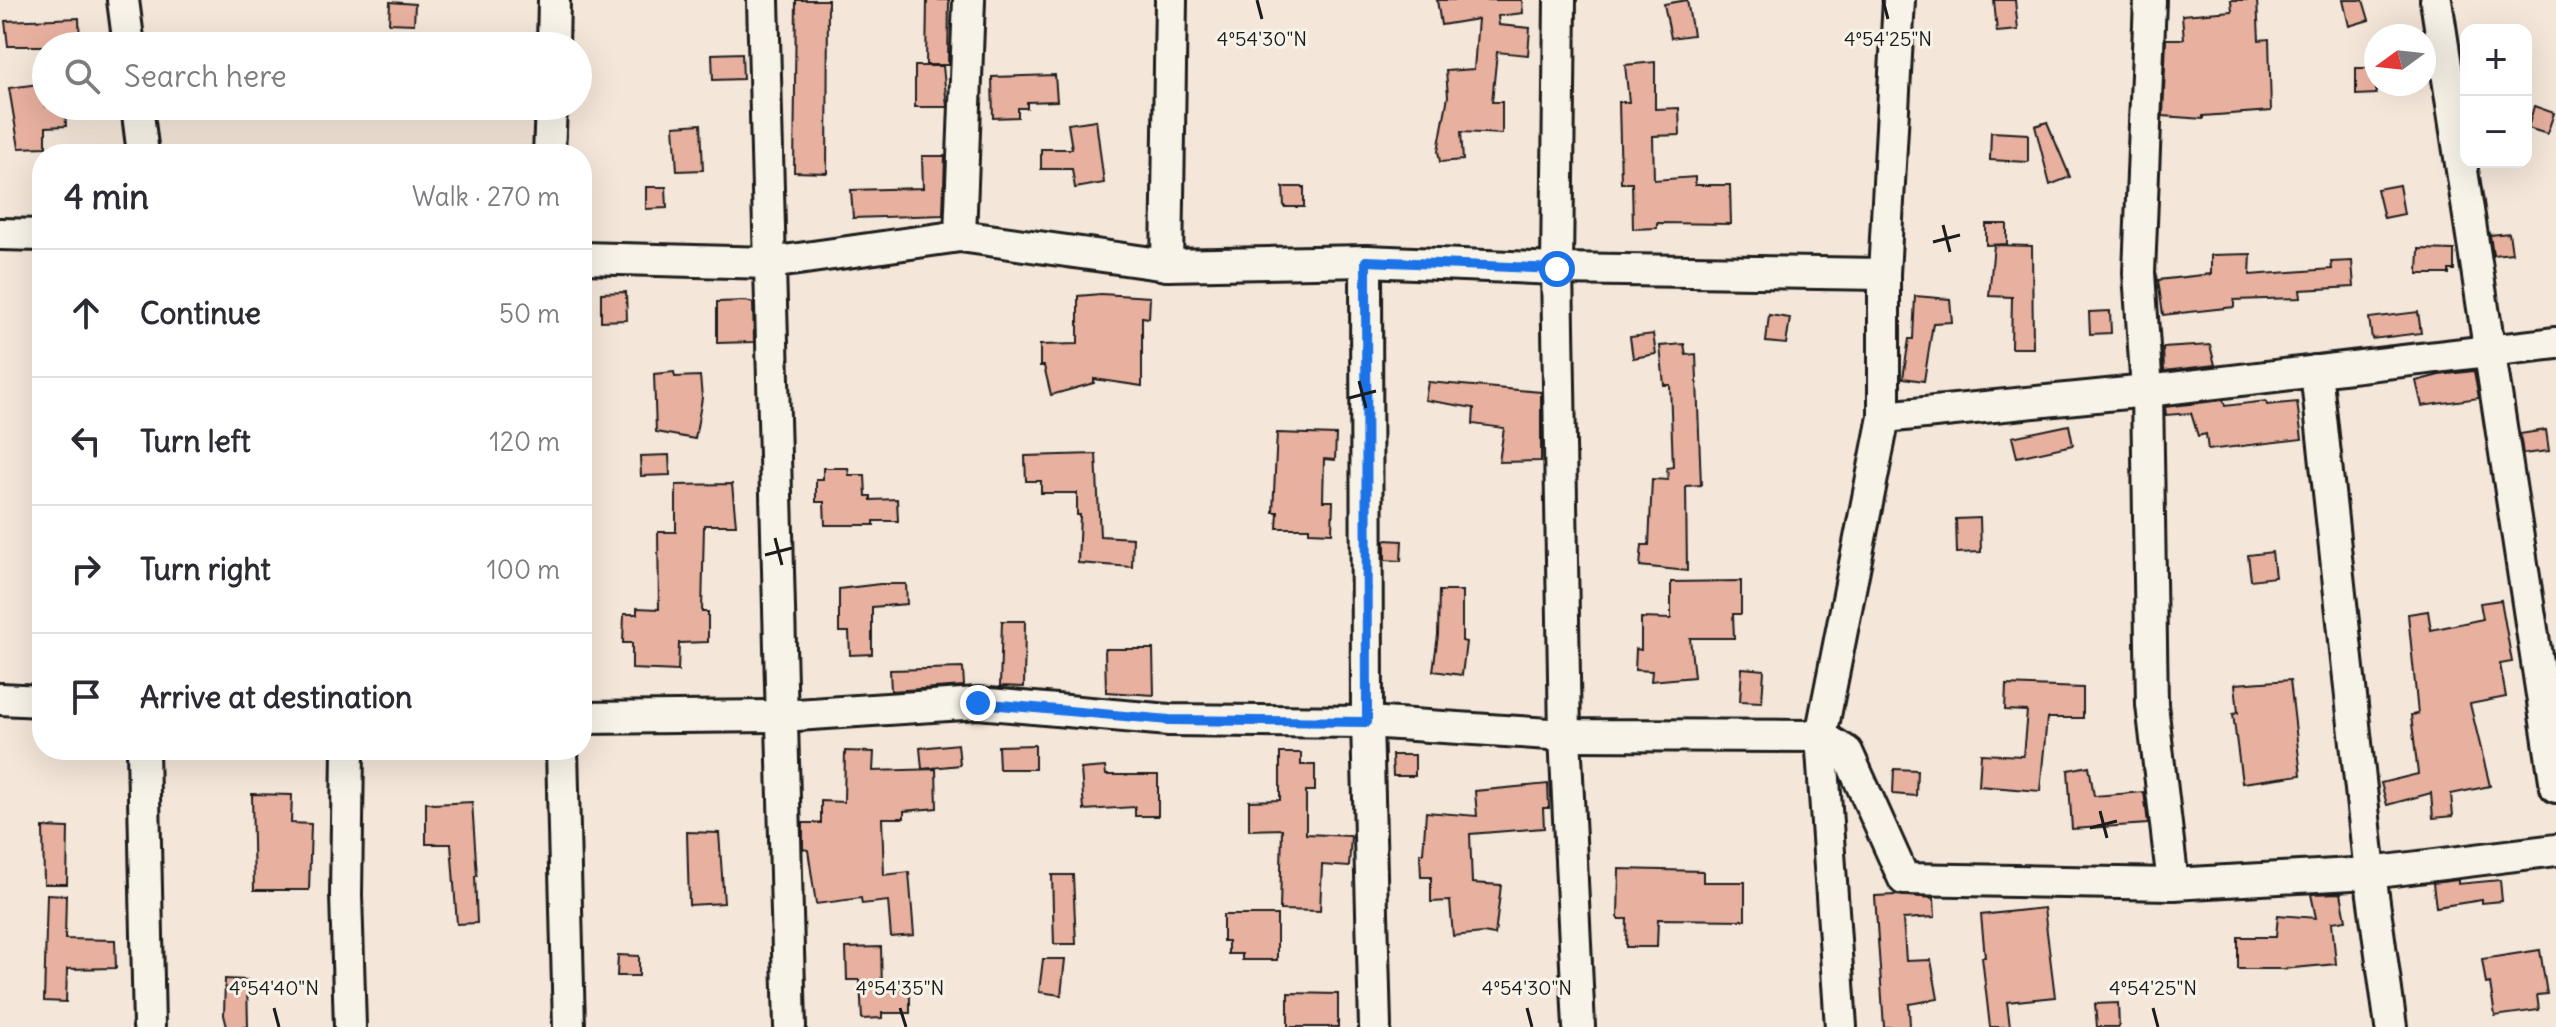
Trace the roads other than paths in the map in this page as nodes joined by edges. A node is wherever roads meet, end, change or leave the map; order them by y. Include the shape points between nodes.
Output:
1 (123, 0) edge
2 (554, 0) edge
3 (763, 0) edge
4 (969, 0) edge
5 (1171, 0) edge
6 (1560, 0) edge
7 (1899, 0) edge
8 (2150, 0) edge
9 (2436, 0) edge
10 (127, 32) edge
11 (553, 32) edge
12 (139, 120) edge
13 (550, 120) edge
14 (142, 144) edge
15 (549, 144) edge
16 (0, 234) edge
17 (32, 235) edge
18 (960, 236) junction
19 (592, 258) edge
20 (1366, 261) junction
21 (770, 263) junction
22 (1167, 265) junction
23 (1557, 269) junction
24 (1884, 274) junction
25 (2556, 343) edge
26 (2491, 350) junction
27 (2316, 371) junction
28 (2147, 391) junction
29 (1884, 417) junction
30 (0, 699) edge
31 (32, 701) edge
32 (781, 716) junction
33 (592, 718) edge
34 (1367, 722) junction
35 (1565, 735) junction
36 (1821, 736) junction
37 (143, 760) edge
38 (348, 760) edge
39 (562, 760) edge
40 (2556, 787) edge
41 (2556, 850) edge
42 (2370, 873) junction
43 (2173, 884) junction
44 (149, 1027) edge
45 (350, 1027) edge
46 (569, 1027) edge
47 (790, 1027) edge
48 (1375, 1027) edge
49 (1579, 1027) edge
50 (1841, 1027) edge
51 (2391, 1027) edge

1 - 10 street
2 - 11 street
3 - 21 street
4 - 18 street
5 - 22 street
6 - 23 street
7 - 24 street
8 - 28 street via 2139,273
9 - 26 street
12 - 14 street
13 - 15 street
16 - 17 street
18 - 21 street
18 - 22 street
19 - 21 street
20 - 22 street
20 - 23 street
20 - 34 street
21 - 32 street
23 - 24 street
23 - 35 street
24 - 29 street
25 - 26 street
26 - 27 street
26 - 40 street
27 - 28 street
27 - 42 street
28 - 29 street
28 - 43 street via 2152,705
29 - 36 street
30 - 31 street
32 - 33 street
32 - 34 street via 978,703 1169,720
32 - 47 street
34 - 35 street
34 - 48 street
35 - 36 street
35 - 49 street
36 - 43 street via 1847,752 1904,879
36 - 50 street
37 - 44 street
38 - 45 street
39 - 46 street
41 - 42 street
42 - 43 street
42 - 51 street

